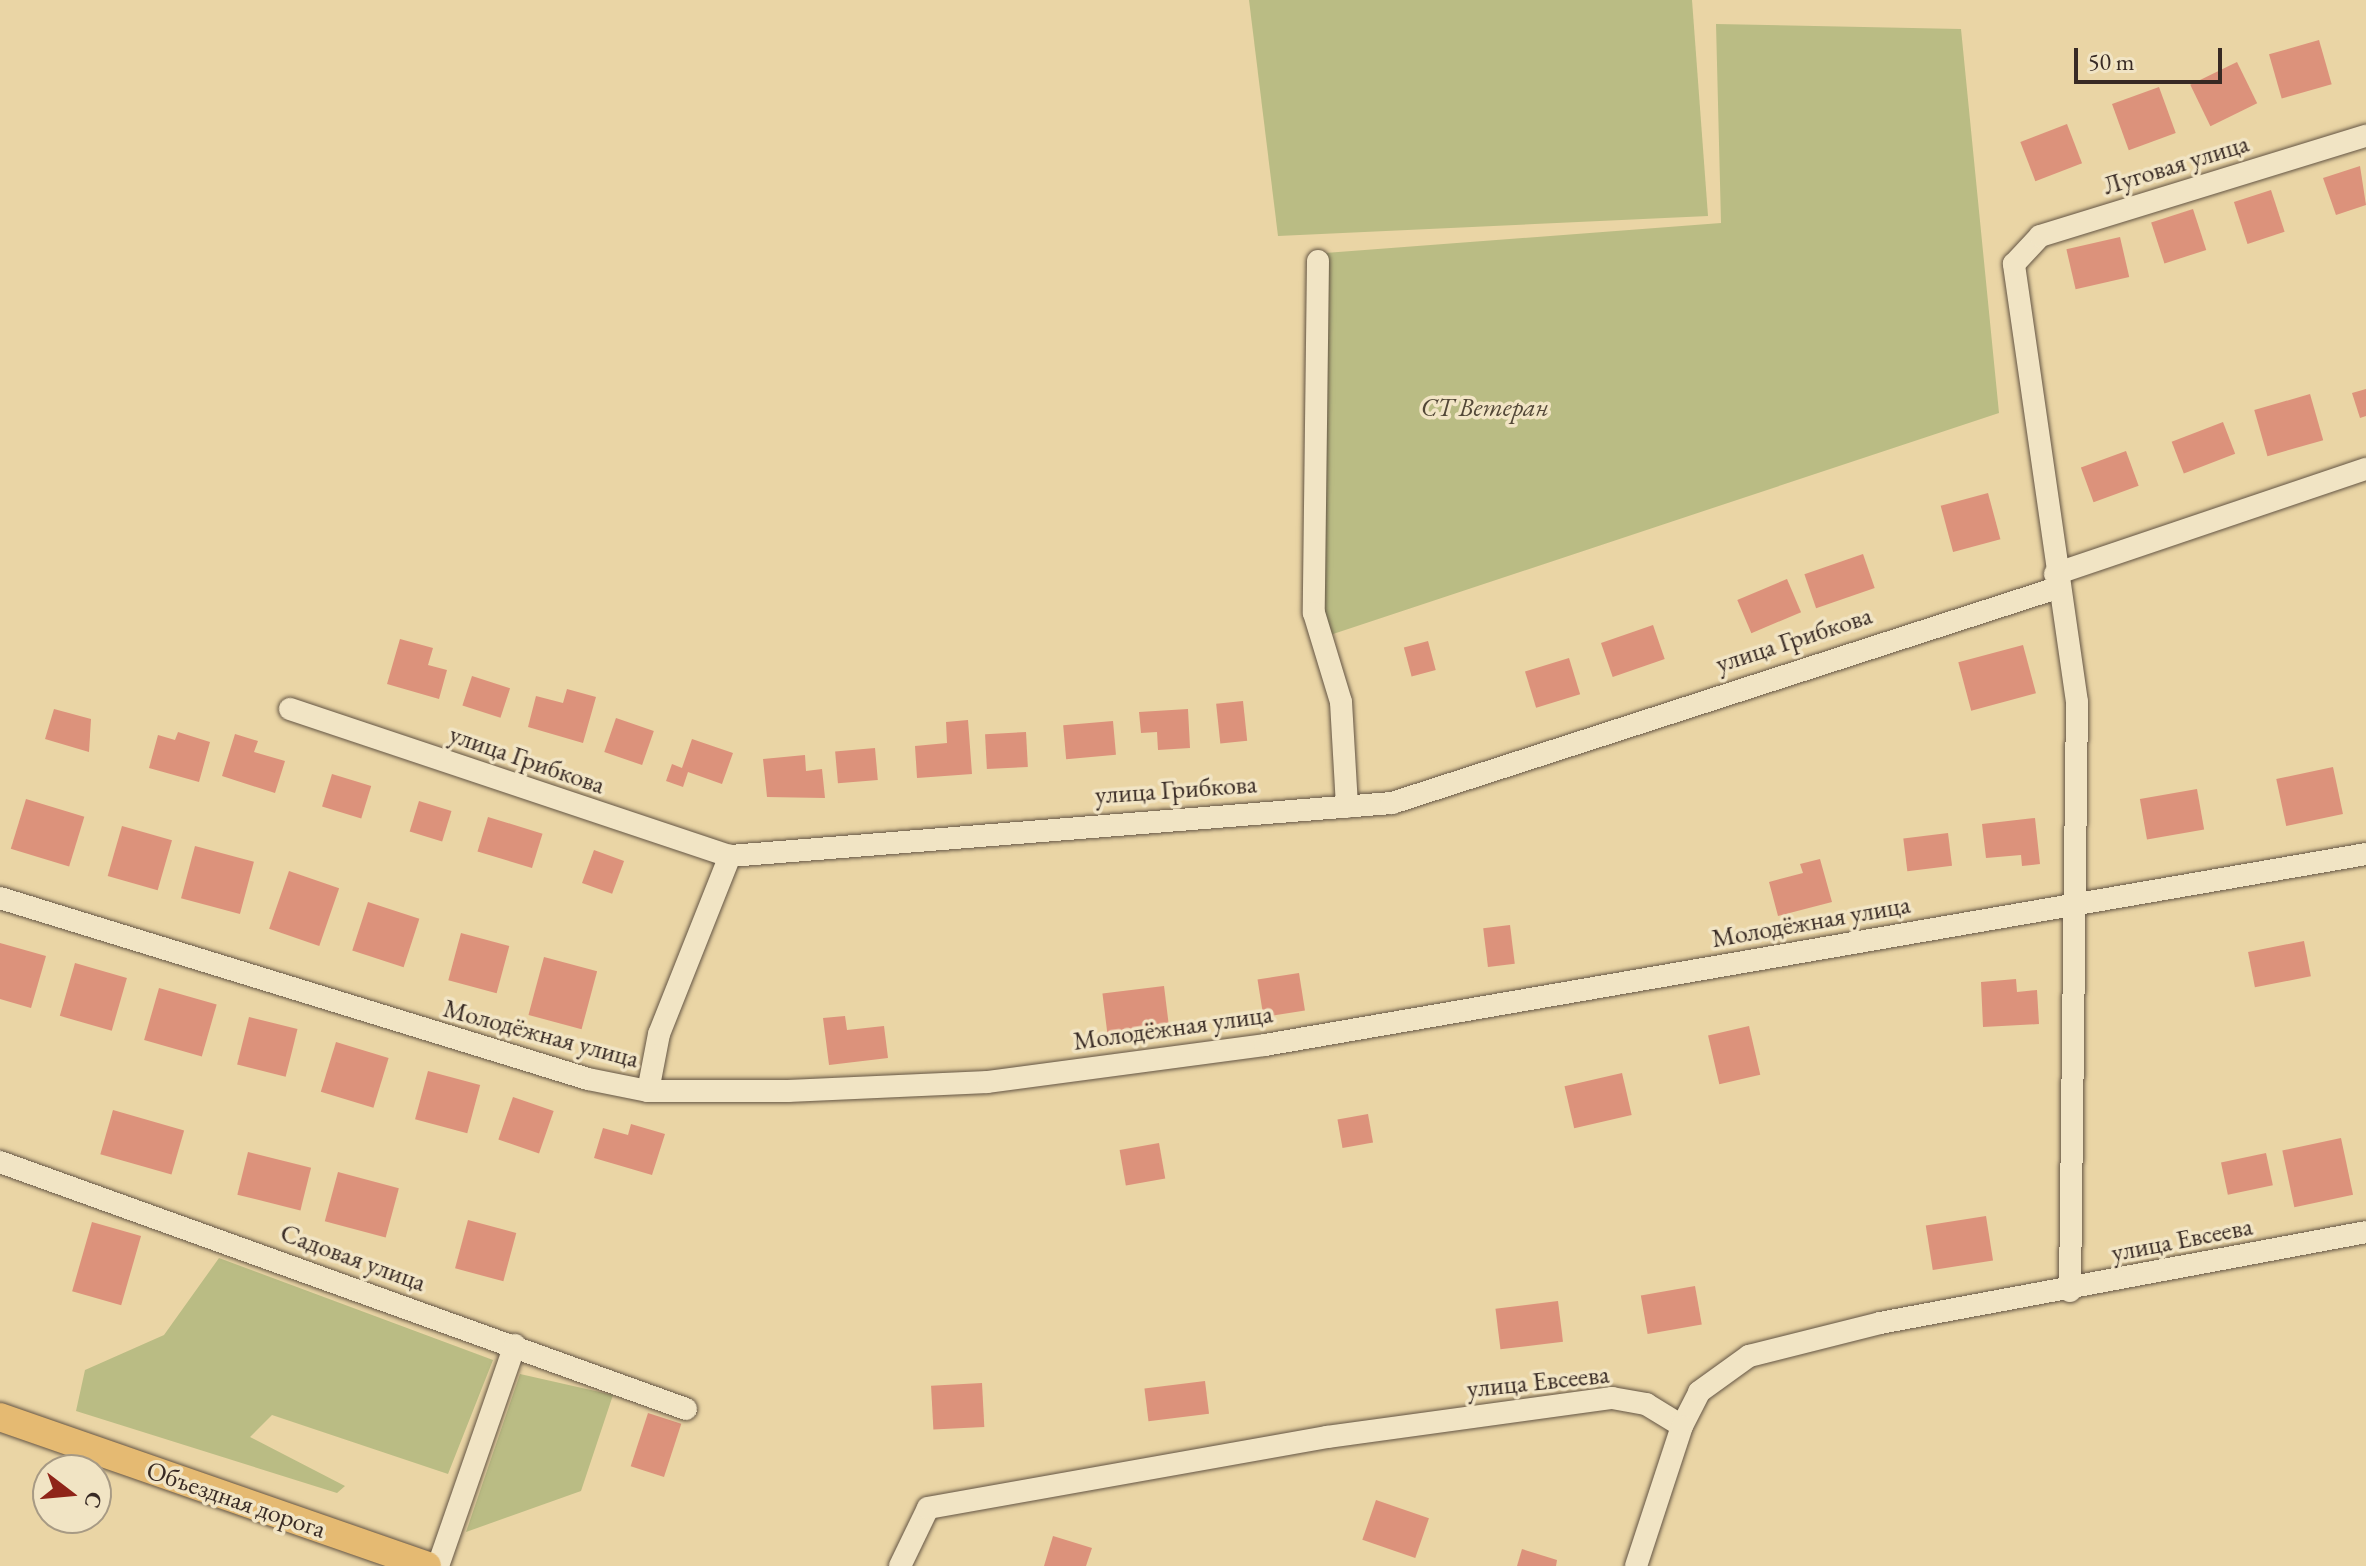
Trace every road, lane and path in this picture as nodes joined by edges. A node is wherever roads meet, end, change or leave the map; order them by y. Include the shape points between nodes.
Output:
1 (2366, 136) edge
2 (1318, 261) dead end
3 (2366, 469) edge
4 (2056, 581) junction
5 (290, 709) dead end
6 (1347, 807) junction
7 (2366, 854) edge
8 (730, 856) junction
9 (0, 898) edge
10 (2080, 904) junction
11 (648, 1091) junction
12 (0, 1162) edge
13 (2366, 1232) edge
14 (2070, 1291) junction
15 (515, 1345) junction
16 (686, 1409) dead end
17 (0, 1417) edge
18 (1682, 1426) junction
19 (427, 1566) edge
20 (438, 1566) edge
21 (900, 1566) edge
22 (1636, 1566) edge

1 - 4 street, Луговая улица via 2040,236 2014,264
2 - 6 street via 1314,613 1341,702
3 - 4 street, улица Грибкова
4 - 6 street, улица Грибкова via 1436,789
4 - 10 street via 2077,702
5 - 8 street, улица Грибкова
6 - 8 street, улица Грибкова
7 - 10 street, Молодёжная улица
8 - 11 street via 659,1034
9 - 11 street, Молодёжная улица via 475,1048
10 - 11 street, Молодёжная улица via 1265,1045 988,1082
10 - 14 street
12 - 15 street, Садовая улица
13 - 14 street, улица Евсеева
14 - 18 street, улица Евсеева via 1880,1323 1749,1356 1706,1385
15 - 16 street, Садовая улица
15 - 20 street
17 - 19 main road, Объездная дорога
18 - 21 street, улица Евсеева via 1646,1404 1612,1398 1327,1437 928,1508
18 - 22 street

